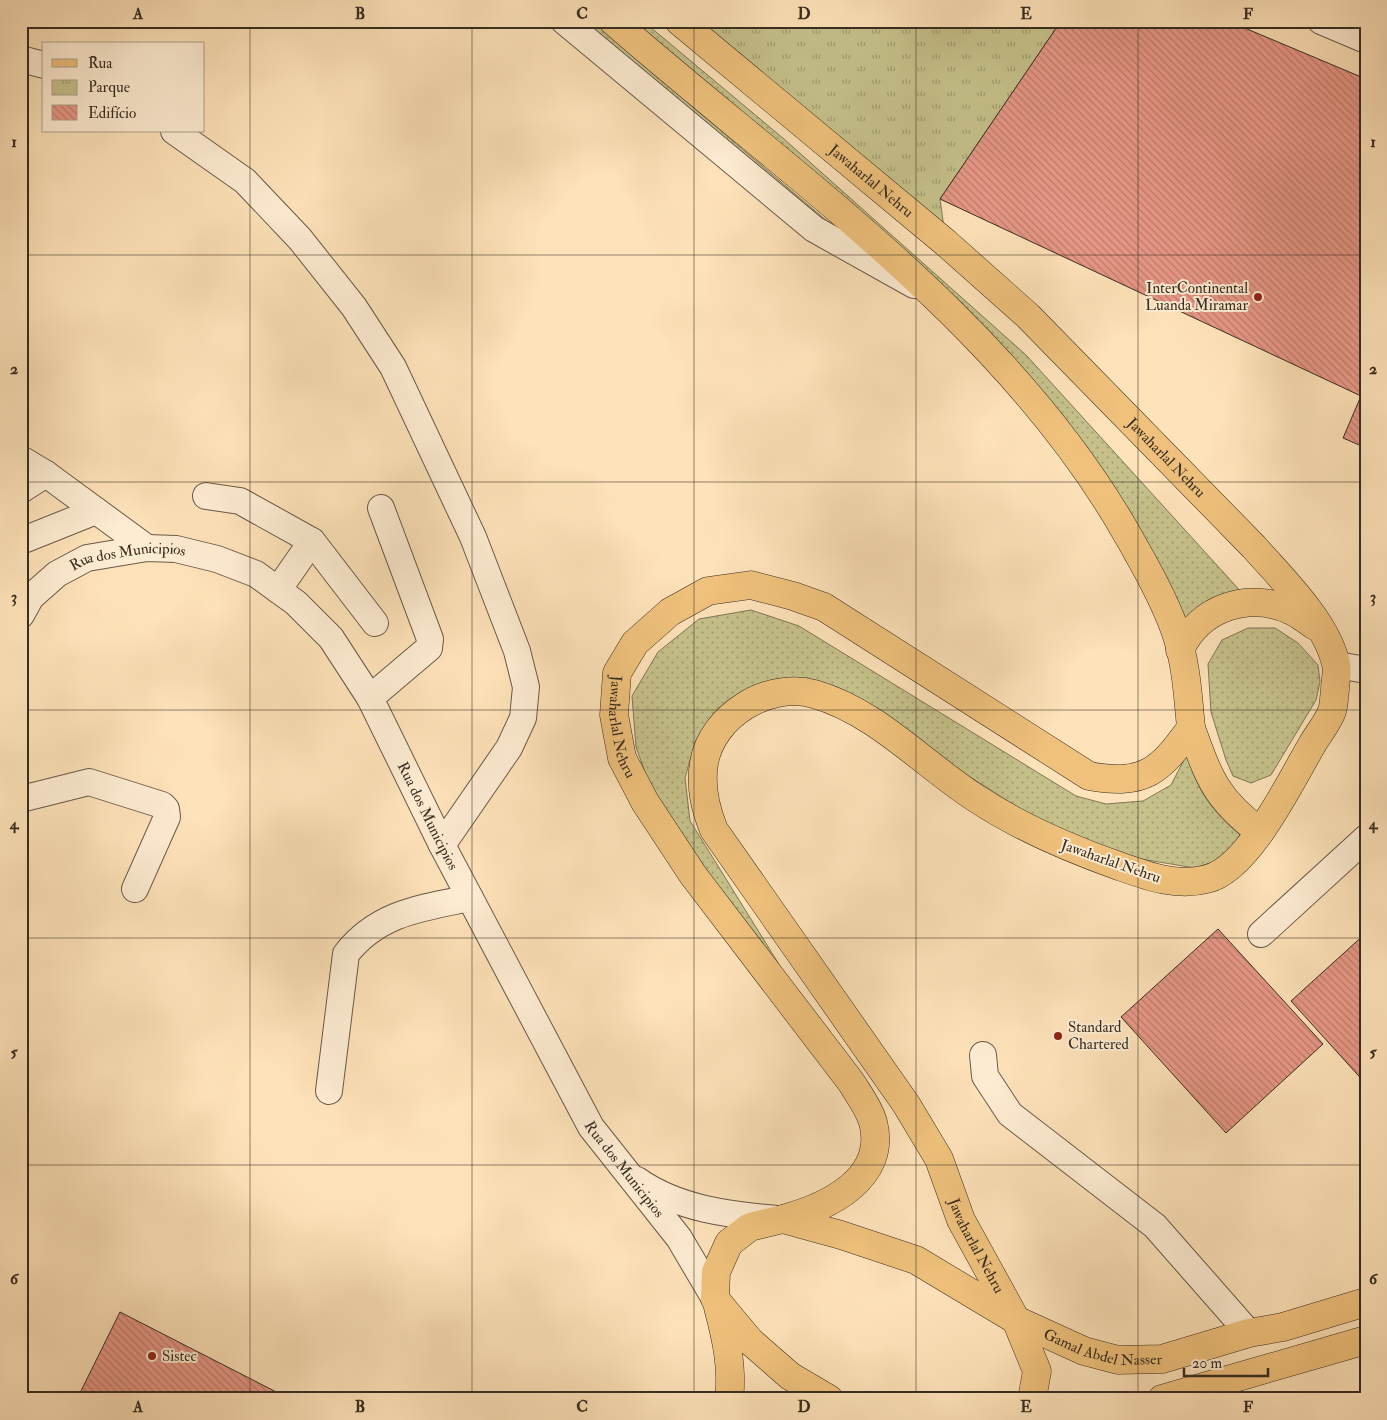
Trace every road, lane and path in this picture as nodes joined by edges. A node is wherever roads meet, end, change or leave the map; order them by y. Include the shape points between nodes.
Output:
1 (564, 21) edge
2 (613, 21) edge
3 (679, 21) edge
4 (1321, 21) edge
5 (1366, 40) edge
6 (21, 59) edge
7 (42, 64) edge
8 (175, 132) edge
9 (934, 296) junction
10 (21, 459) edge
11 (46, 474) junction
12 (21, 490) edge
13 (206, 496) dead end
14 (381, 508) dead end
15 (96, 511) junction
16 (21, 541) edge
17 (312, 542) junction
18 (147, 548) junction
19 (278, 590) junction
20 (21, 615) edge
21 (375, 622) dead end
22 (1322, 631) junction
23 (1180, 650) junction
24 (1337, 665) junction
25 (1366, 670) edge
26 (370, 698) junction
27 (1191, 728) junction
28 (21, 799) edge
29 (1260, 832) junction
30 (1366, 838) edge
31 (442, 845) junction
32 (135, 889) dead end
33 (470, 898) junction
34 (1261, 934) dead end
35 (983, 1055) dead end
36 (329, 1092) dead end
37 (626, 1172) junction
38 (782, 1219) junction
39 (716, 1299) junction
40 (1366, 1302) edge
41 (1016, 1320) junction
42 (1249, 1333) junction
43 (1366, 1340) edge
44 (1181, 1395) edge
45 (729, 1399) edge
46 (829, 1399) edge
47 (1032, 1399) edge
48 (1162, 1399) edge

1 - 9 street via 814,229
2 - 9 main road
3 - 22 main road, Jawaharlal Nehru via 946,242 1028,316 1254,547
4 - 5 street
6 - 7 street
8 - 31 street via 245,181 300,239 354,307 388,359 472,537 517,651 526,686 523,718 509,748
9 - 23 main road via 1032,397 1106,496 1167,609
10 - 11 street
11 - 12 street
11 - 15 street
13 - 17 street via 240,501
14 - 26 street via 430,639 429,648
15 - 16 street
15 - 18 street
17 - 19 street
17 - 21 street
18 - 19 street, Rua dos Municipios via 176,549 216,559 256,574
18 - 20 street, Rua dos Municipios via 88,558 57,574 31,597
19 - 26 street, Rua dos Municipios via 331,638
22 - 23 main road via 1292,611 1260,602 1237,602 1215,610 1186,637
22 - 24 main road, Jawaharlal Nehru
23 - 27 main road
24 - 25 street
24 - 29 main road, Jawaharlal Nehru via 1333,710
26 - 31 street, Rua dos Municipios
27 - 29 main road via 1208,776 1224,800
27 - 38 main road, Jawaharlal Nehru via 1157,768 1139,777 1113,780 1089,776 824,607 751,586 708,591 670,612 635,643 617,673 614,715 622,758 645,802 693,875 851,1082 873,1123 875,1142 870,1164 856,1184 807,1212
28 - 32 street via 89,782 162,805 166,809 166,817
29 - 41 main road, Jawaharlal Nehru via 1240,858 1222,874 1189,883 1160,880 1076,850 1023,826 974,797 888,733 844,705 811,693 782,691 742,707 711,741 704,761 702,786 704,806 714,830 906,1104 939,1159 961,1220
30 - 34 street
31 - 33 street, Rua dos Municipios
33 - 36 street via 409,910 359,937 346,954
33 - 37 street, Rua dos Municipios via 591,1127
35 - 42 street via 985,1076 1010,1114 1155,1226
37 - 38 street via 658,1192 702,1209
37 - 39 street, Rua dos Municipios via 679,1238
38 - 39 main road, Jawaharlal Nehru via 750,1227 729,1243 716,1272
38 - 41 main road, Gamal Abdel Nasser via 916,1260
39 - 45 main road, Jawaharlal Nehru via 726,1338 731,1382
39 - 46 main road via 763,1353 790,1376
40 - 42 main road, Gamal Abdel Nasser via 1283,1327
41 - 42 main road, Gamal Abdel Nasser via 1084,1351 1118,1360 1162,1359
41 - 47 main road, Jawaharlal Nehru via 1037,1371
43 - 44 main road
44 - 48 main road

